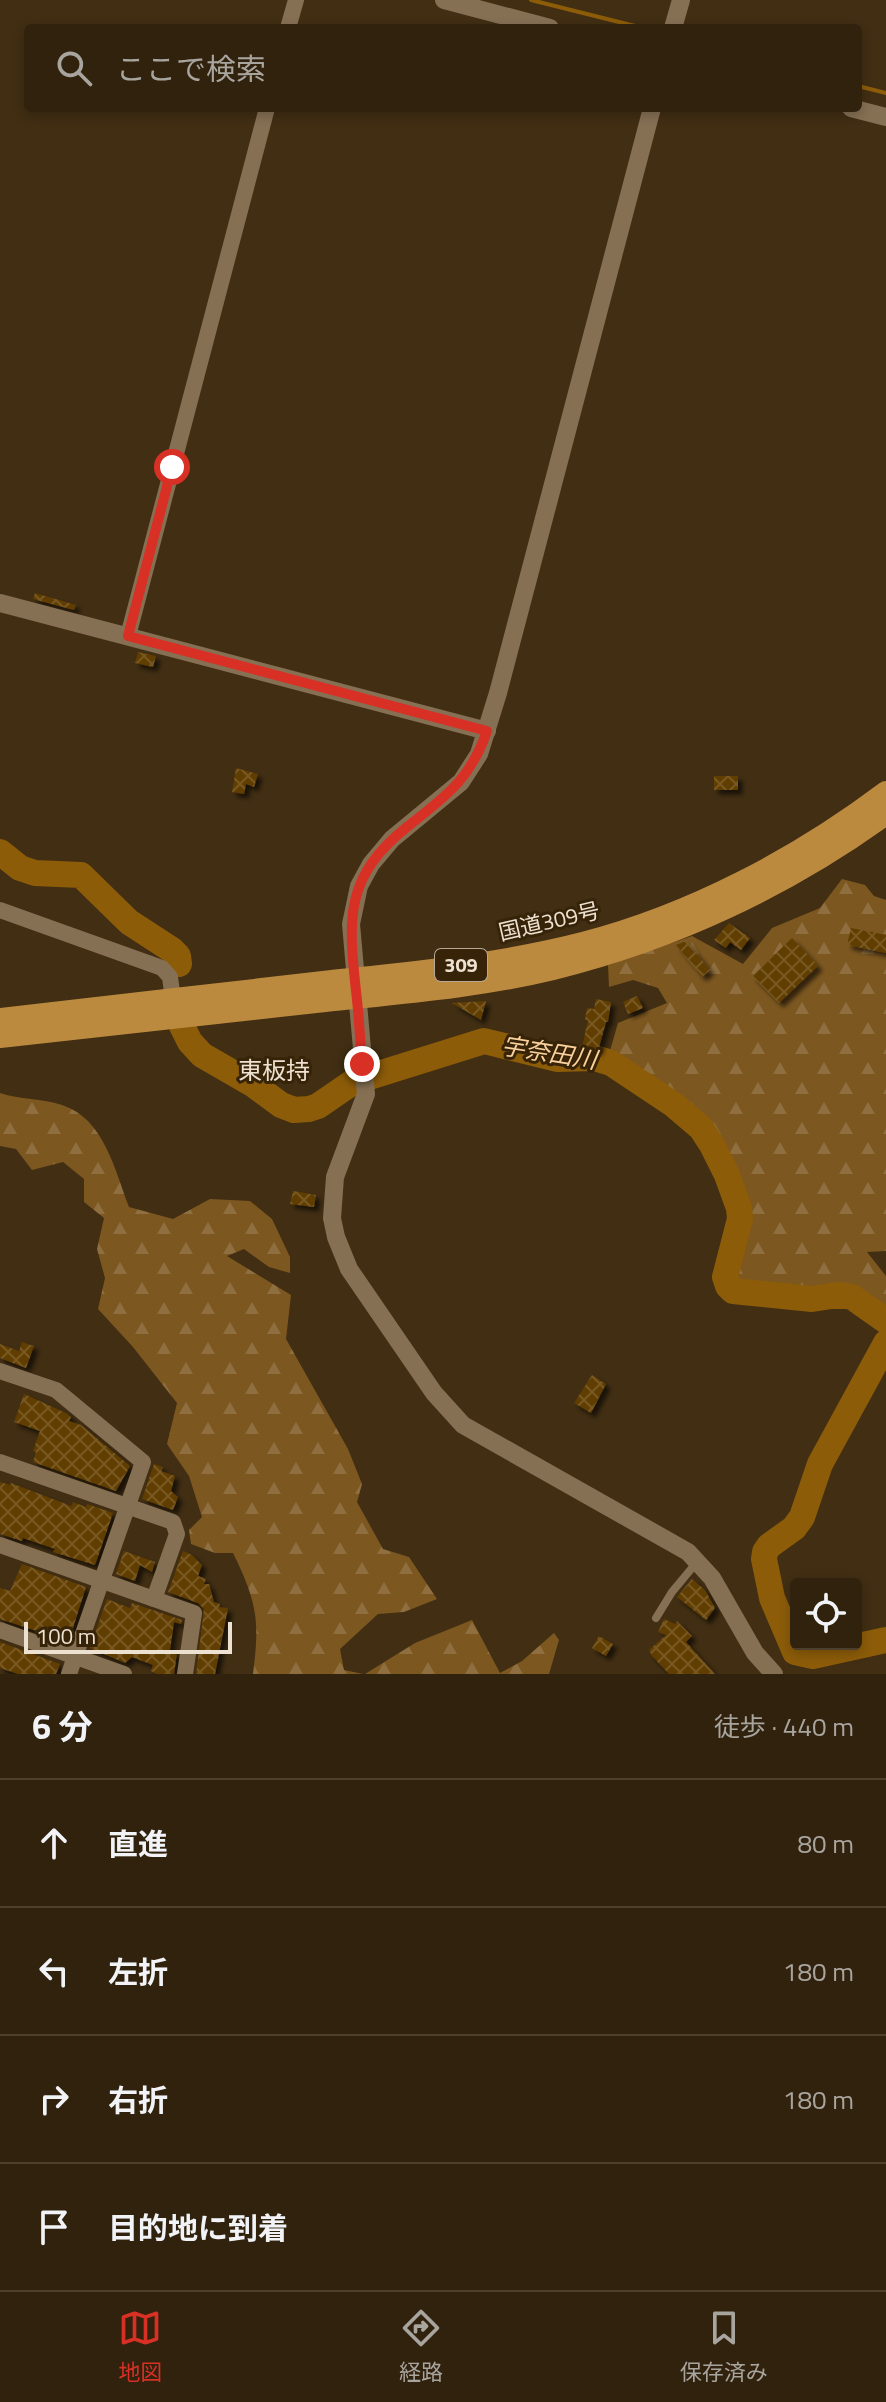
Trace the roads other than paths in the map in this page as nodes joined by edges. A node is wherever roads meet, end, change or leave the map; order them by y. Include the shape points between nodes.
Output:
1 (296, 0) edge
2 (444, 0) edge
3 (681, 0) edge
4 (289, 24) edge
5 (535, 24) edge
6 (674, 24) edge
7 (862, 111) edge
8 (266, 112) edge
9 (651, 112) edge
10 (886, 117) edge
11 (0, 603) edge
12 (128, 636) junction
13 (487, 731) junction
14 (886, 792) edge
15 (886, 814) edge
16 (0, 910) edge
17 (356, 988) junction
18 (174, 1008) junction
19 (0, 1019) edge
20 (0, 1037) edge
21 (0, 1371) edge
22 (0, 1462) edge
23 (127, 1507) junction
24 (0, 1545) edge
25 (697, 1562) junction
26 (102, 1581) junction
27 (154, 1599) junction
28 (656, 1618) dead end
29 (0, 1630) edge
30 (75, 1657) junction
31 (69, 1674) edge
32 (124, 1674) edge
33 (185, 1674) edge
34 (774, 1674) edge

1 - 4 street
2 - 5 street
3 - 6 street
7 - 10 street
8 - 12 street
9 - 13 street
11 - 12 street
12 - 13 street
13 - 17 street via 461,782 392,839 364,875 351,924
14 - 17 highway, 国道309号 / 309 via 757,873 649,921 585,943
15 - 17 highway, 国道309号 / 309 via 801,869 661,935 553,969 474,984
16 - 18 street via 162,968 170,977
17 - 18 highway, 国道309号 / 309
17 - 25 street via 366,1094 335,1177 332,1208 349,1269 434,1393 463,1425 670,1540
18 - 19 highway, 国道309号 / 309
18 - 20 highway, 国道309号 / 309
21 - 23 street via 56,1390 143,1462
22 - 23 street
23 - 26 street
23 - 27 street via 173,1522 177,1534
24 - 26 street
25 - 28 lane
25 - 34 street
26 - 27 street
26 - 30 street
27 - 33 street via 194,1613
29 - 30 street
30 - 31 street
30 - 32 street

